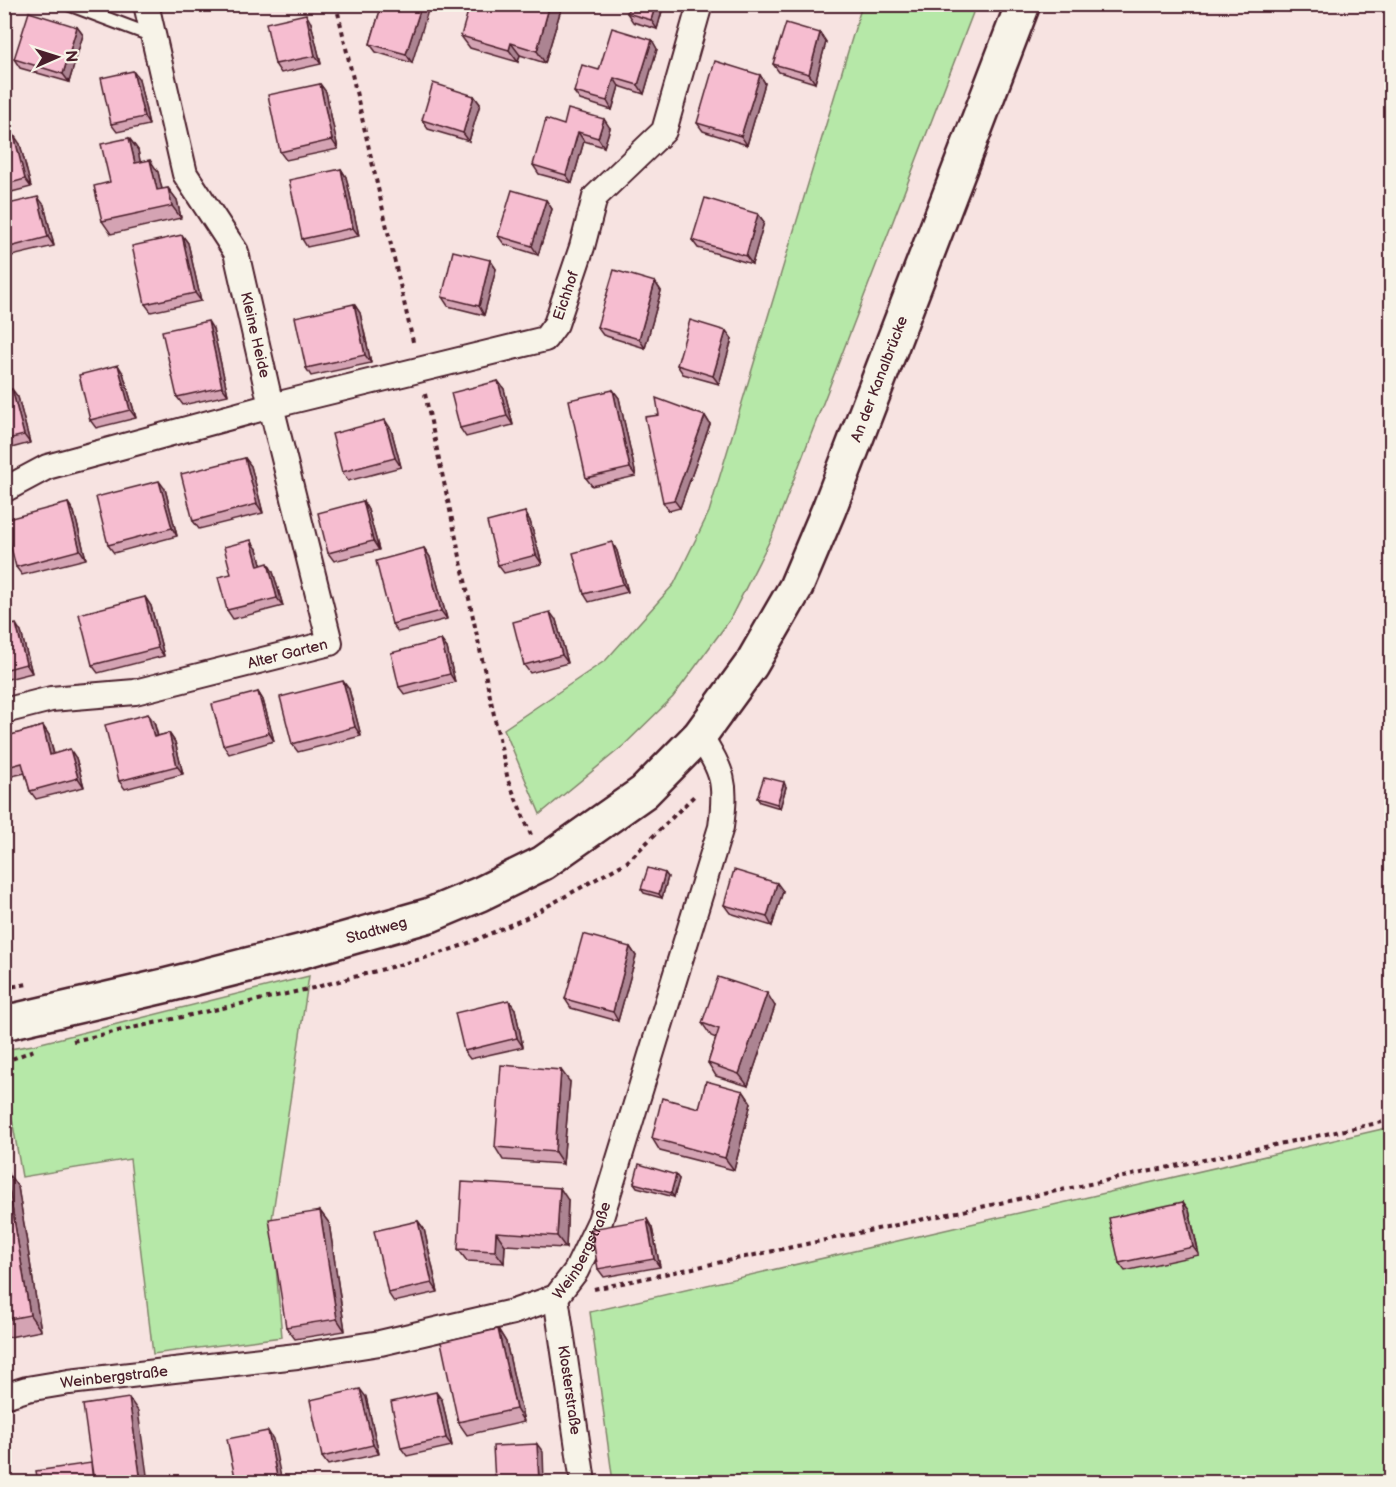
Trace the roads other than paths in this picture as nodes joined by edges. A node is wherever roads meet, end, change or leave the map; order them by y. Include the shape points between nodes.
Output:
1 (68, 4) edge
2 (146, 4) edge
3 (700, 4) edge
4 (1023, 4) edge
5 (153, 36) junction
6 (271, 406) junction
7 (4, 490) edge
8 (4, 711) edge
9 (700, 735) junction
10 (4, 1023) edge
11 (556, 1297) junction
12 (4, 1396) edge
13 (583, 1482) edge

1 - 5 lane
2 - 5 street, Kleine Heide
3 - 6 street, Eichhof via 664,131 595,197 556,324 545,339
4 - 9 street, An der Kanalbrücke via 796,588 751,665
5 - 6 street, Kleine Heide via 185,174 236,252
6 - 7 street via 47,467
6 - 8 street, Alter Garten via 330,643 135,692 51,699
9 - 10 street, Stadtweg via 644,792 597,828 543,863 430,915 168,986
9 - 11 street, Weinbergstraße via 721,771 725,796 721,827 600,1221 576,1271
11 - 12 street, Weinbergstraße via 513,1312 380,1343 69,1382
11 - 13 street, Klosterstraße

